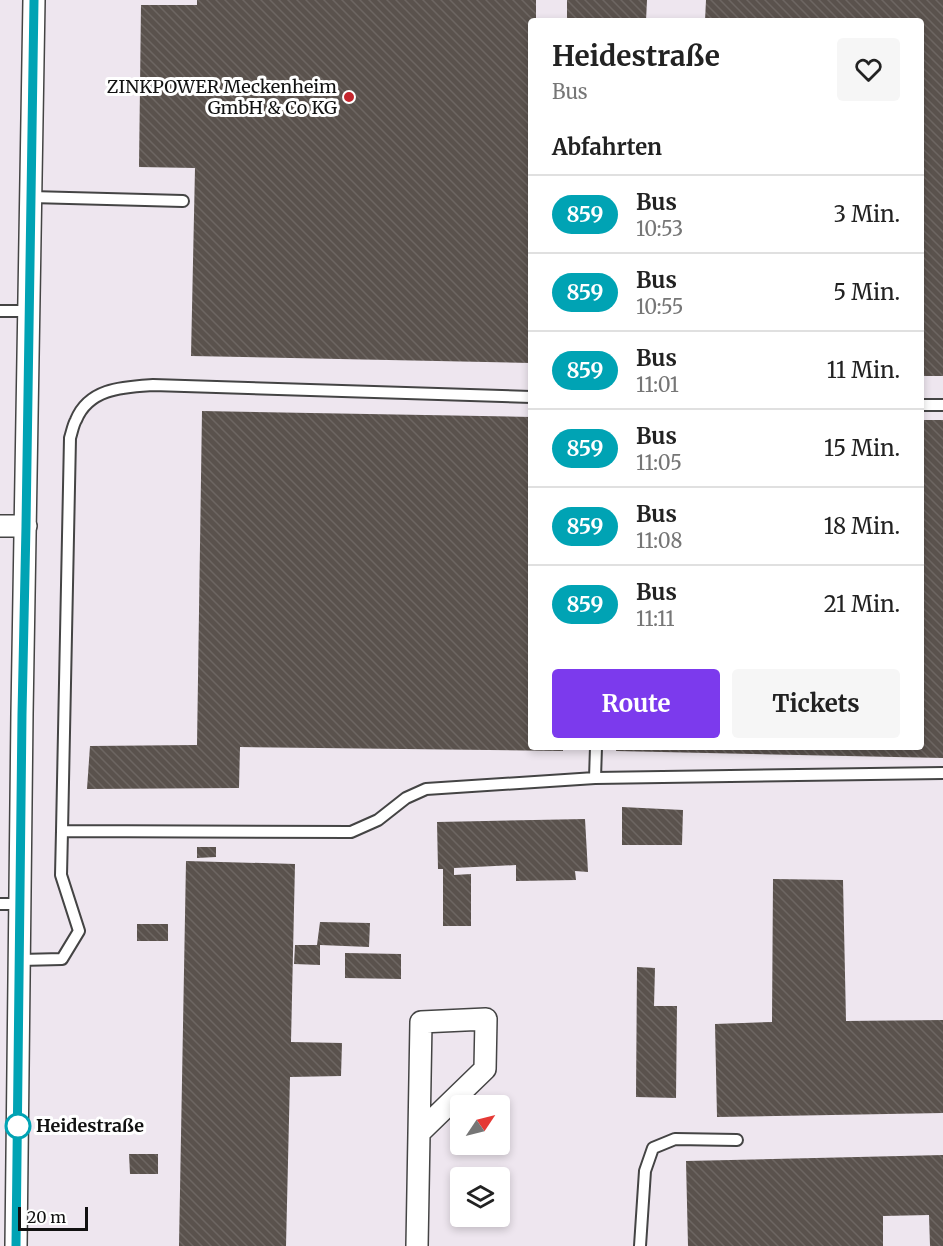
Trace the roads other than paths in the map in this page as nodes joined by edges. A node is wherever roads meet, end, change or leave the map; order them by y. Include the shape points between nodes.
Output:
1 (34, 0) edge
2 (31, 197) junction
3 (183, 201) dead end
4 (0, 311) edge
5 (29, 311) junction
6 (528, 397) edge
7 (924, 405) edge
8 (943, 405) edge
9 (0, 526) edge
10 (26, 526) junction
11 (596, 750) edge
12 (943, 773) edge
13 (595, 778) junction
14 (62, 831) junction
15 (10, 904) edge
16 (20, 960) junction
17 (419, 1133) junction
18 (736, 1140) dead end
19 (16, 1246) edge
20 (417, 1246) edge
21 (640, 1246) edge

1 - 2 street
2 - 3 lane
2 - 5 street
4 - 5 lane
5 - 10 street
6 - 14 lane via 153,384 108,390 87,403 76,418 70,438
7 - 8 lane
9 - 10 street
10 - 15 street via 22,714
11 - 13 lane
12 - 13 lane
13 - 14 lane via 426,789 406,798 378,820 351,832
14 - 16 lane via 61,875 79,931 62,959
15 - 16 street
16 - 19 street
17 - 17 street via 421,1022 486,1019 485,1069
17 - 20 street
18 - 21 lane via 675,1139 653,1148 645,1171

